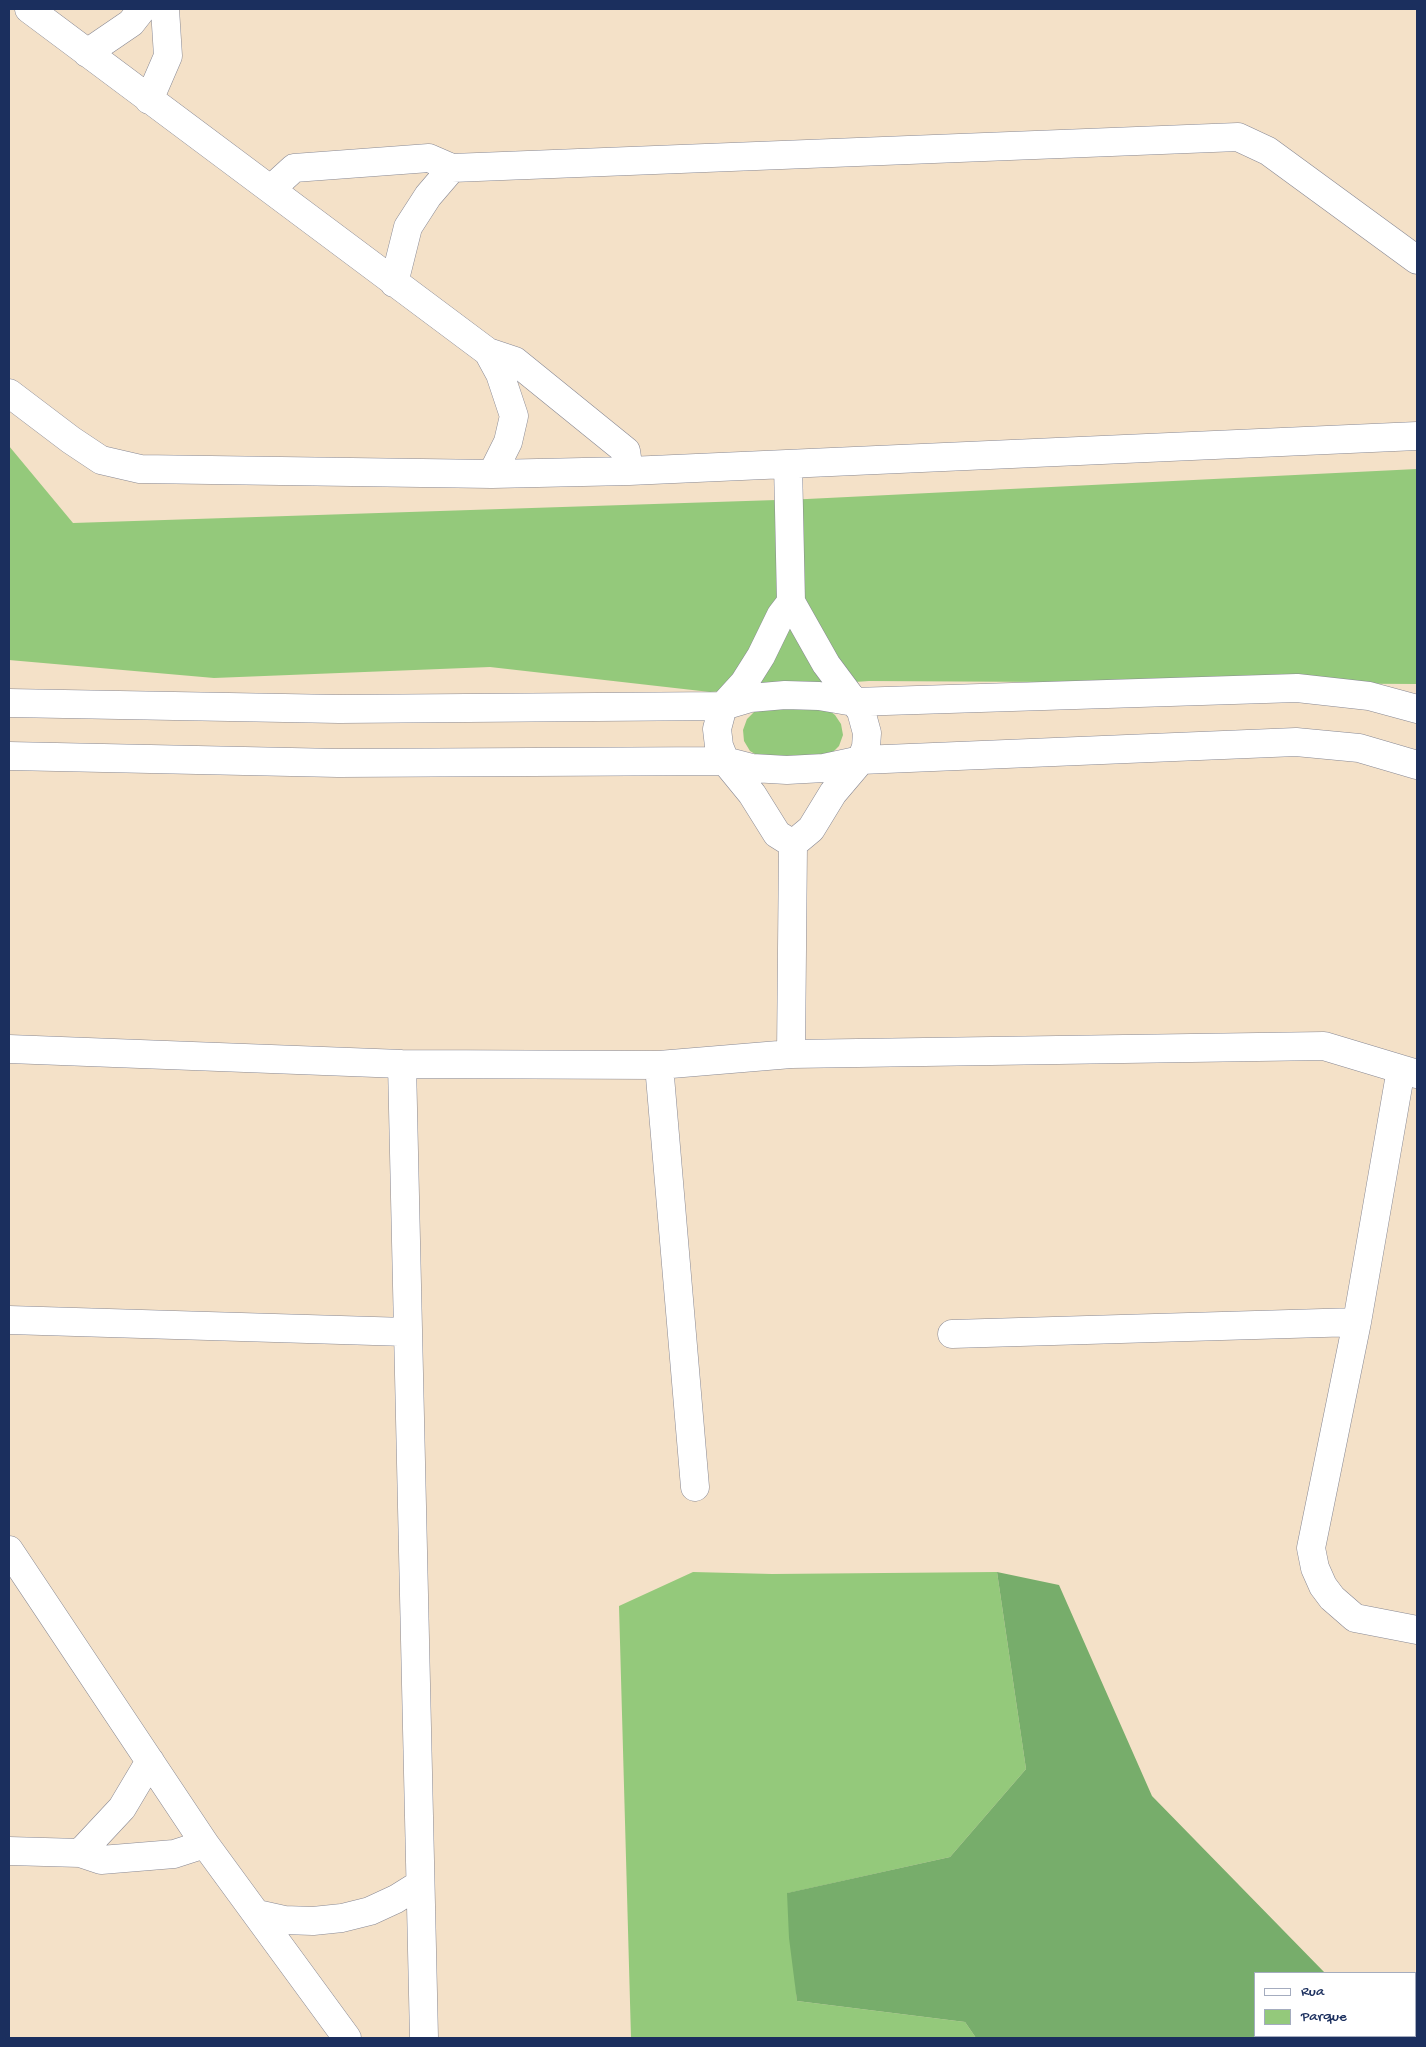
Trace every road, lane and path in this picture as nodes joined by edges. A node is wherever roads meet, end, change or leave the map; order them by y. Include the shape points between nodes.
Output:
1 (29, 9) edge
2 (142, 9) edge
3 (165, 9) edge
4 (87, 53) junction
5 (149, 100) junction
6 (452, 168) junction
7 (271, 188) junction
8 (1417, 260) edge
9 (394, 283) junction
10 (488, 352) junction
11 (9, 393) edge
12 (1417, 436) edge
13 (788, 464) junction
14 (629, 471) junction
15 (492, 474) junction
16 (790, 602) junction
17 (854, 702) junction
18 (9, 703) edge
19 (723, 706) junction
20 (1417, 709) edge
21 (9, 756) edge
22 (861, 760) junction
23 (724, 761) junction
24 (1417, 764) edge
25 (793, 844) junction
26 (9, 1049) edge
27 (791, 1054) junction
28 (402, 1064) junction
29 (659, 1065) junction
30 (1409, 1071) edge
31 (9, 1320) edge
32 (1357, 1322) junction
33 (407, 1332) junction
34 (952, 1334) dead end
35 (695, 1487) dead end
36 (13, 1565) edge
37 (1417, 1630) edge
38 (150, 1761) junction
39 (205, 1844) junction
40 (9, 1851) edge
41 (80, 1853) junction
42 (420, 1884) junction
43 (257, 1914) junction
44 (340, 2035) edge
45 (424, 2038) edge

1 - 4 street
2 - 4 street via 131,23
3 - 5 street via 168,56
4 - 5 street
5 - 7 street
6 - 7 street via 429,158 294,168
6 - 8 street via 1238,137 1268,151
6 - 9 street via 408,227
7 - 9 street
9 - 10 street
10 - 14 street via 515,362 626,451
10 - 15 street via 500,374 514,416 508,442
11 - 15 street via 102,460 140,469
12 - 13 street
13 - 14 street
13 - 16 street
14 - 15 street
16 - 17 street via 826,664
16 - 19 street via 744,683
17 - 19 street via 785,695 750,698
17 - 20 street via 1297,688 1369,696
17 - 22 street via 866,722 866,747
18 - 19 street via 339,709
19 - 23 street via 717,729 718,746
21 - 23 street via 338,763
22 - 23 street via 824,768 787,770 752,768
22 - 24 street via 1296,742 1358,748
22 - 25 street via 833,793 811,829
23 - 25 street via 752,794 777,834
25 - 27 street
26 - 28 street
27 - 29 street
27 - 30 street via 1324,1046
28 - 29 street
28 - 33 street
29 - 35 street
30 - 32 street
31 - 33 street
32 - 34 street
32 - 37 street via 1311,1548 1323,1586 1355,1618
33 - 42 street
36 - 38 street
38 - 39 street
38 - 41 street via 122,1808
39 - 41 street via 174,1854 101,1860
39 - 43 street
40 - 41 street
42 - 43 street via 387,1903 342,1918 284,1920
42 - 45 street
43 - 44 street

